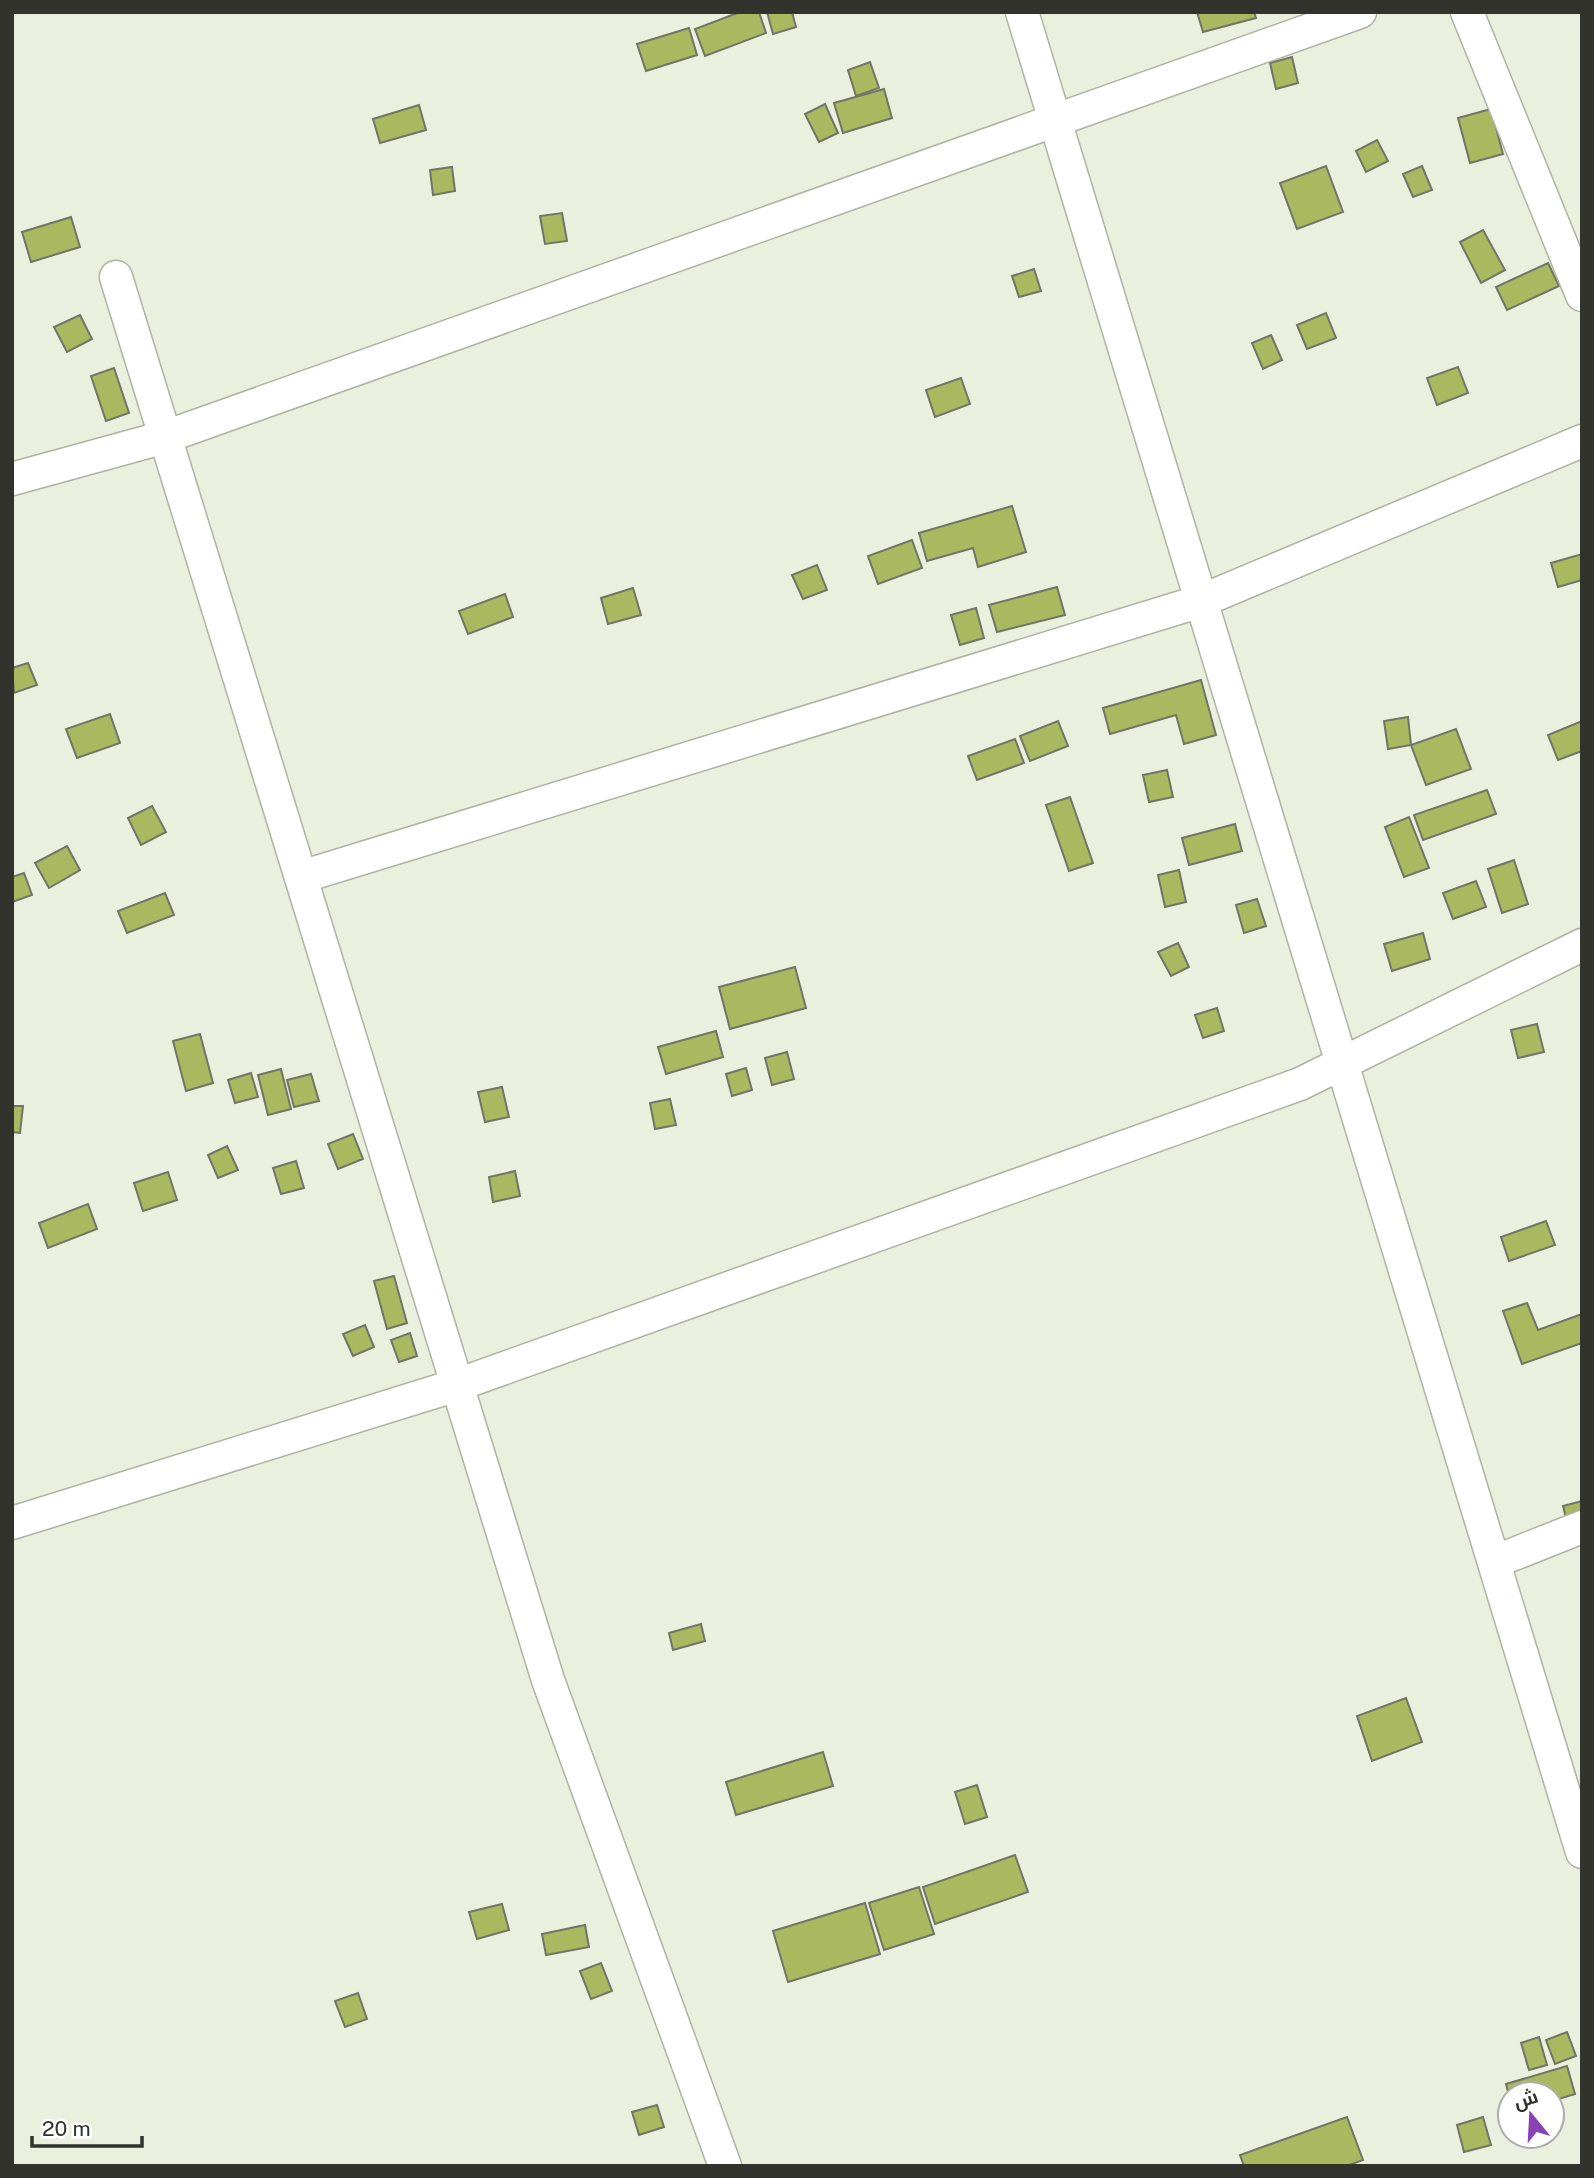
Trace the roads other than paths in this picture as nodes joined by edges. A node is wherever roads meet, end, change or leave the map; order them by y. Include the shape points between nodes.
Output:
1 (1023, 12) edge
2 (1360, 12) edge
3 (1467, 12) edge
4 (1055, 121) junction
5 (116, 277) dead end
6 (1582, 295) edge
7 (165, 437) junction
8 (1582, 441) edge
9 (12, 480) edge
10 (1201, 601) junction
11 (300, 877) junction
12 (1582, 945) edge
13 (1342, 1063) junction
14 (457, 1385) junction
15 (12, 1523) edge
16 (1582, 1527) edge
17 (1494, 1562) junction
18 (1582, 1852) edge
19 (725, 2166) edge

1 - 4 street
2 - 4 street
3 - 6 street
4 - 7 street
4 - 10 street
5 - 7 street
7 - 9 street
7 - 11 street
8 - 10 street
10 - 11 street
10 - 13 street
11 - 14 street
12 - 13 street
13 - 14 street via 1300,1083
13 - 17 street
14 - 15 street
14 - 19 street via 548,1680
16 - 17 street
17 - 18 street

